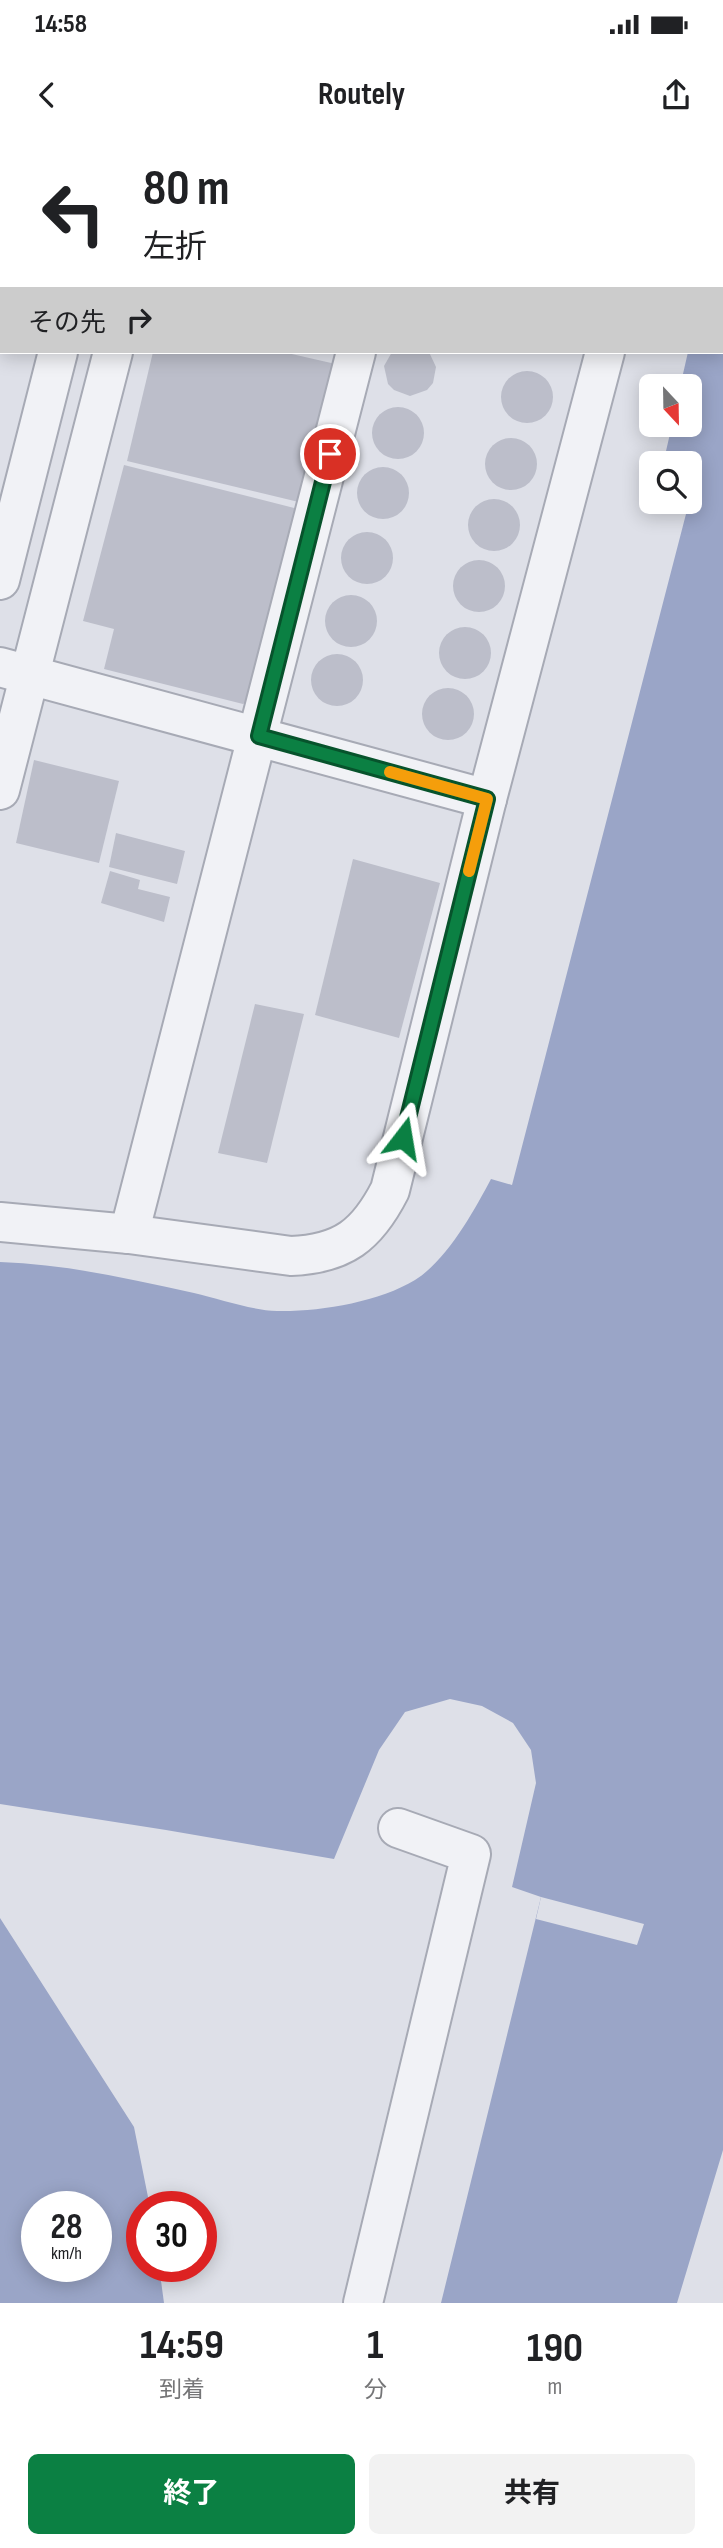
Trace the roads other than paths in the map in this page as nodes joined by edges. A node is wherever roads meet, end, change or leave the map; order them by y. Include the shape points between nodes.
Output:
1 (57, 354) edge
2 (112, 354) edge
3 (355, 354) edge
4 (604, 354) edge
5 (0, 580) edge
6 (13, 689) edge
7 (259, 736) junction
8 (0, 790) edge
9 (487, 799) junction
10 (0, 1222) edge
11 (129, 1234) junction
12 (398, 1828) dead end
13 (363, 2303) edge

1 - 5 street
2 - 6 street
3 - 7 street
4 - 9 street
6 - 7 street
6 - 8 street
7 - 9 street
7 - 11 street
9 - 11 street via 390,1190 376,1217 337,1248 314,1255 291,1256
10 - 11 street
12 - 13 street via 471,1854

